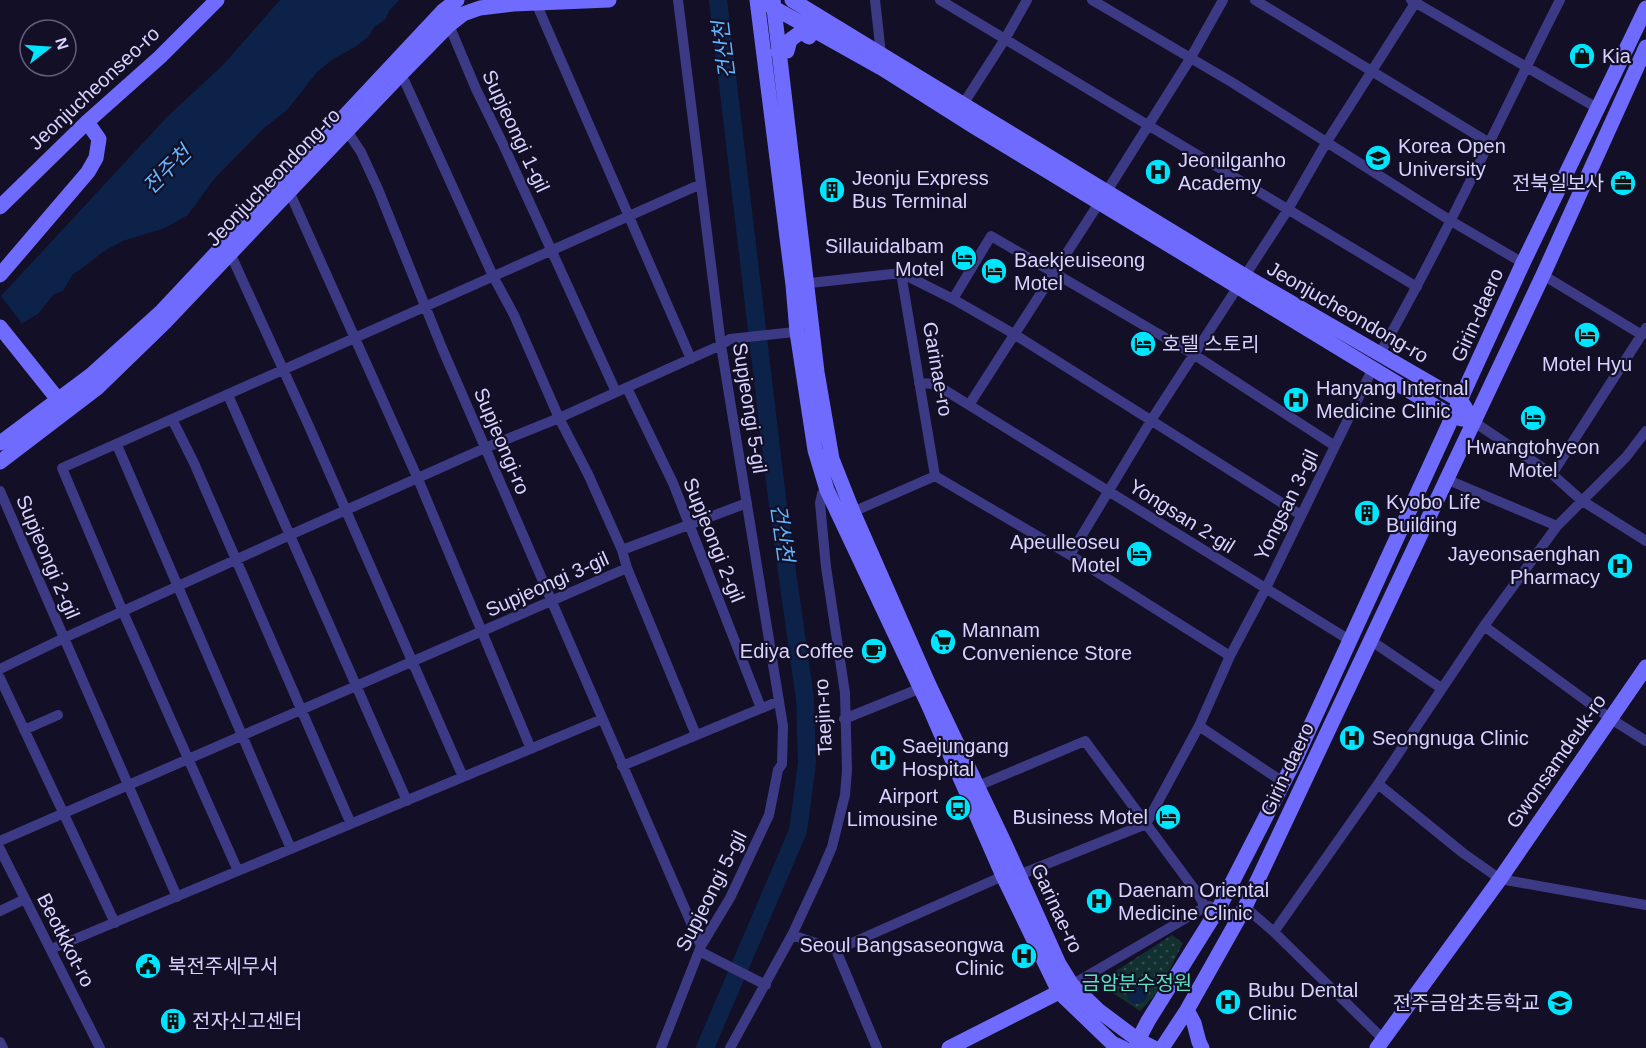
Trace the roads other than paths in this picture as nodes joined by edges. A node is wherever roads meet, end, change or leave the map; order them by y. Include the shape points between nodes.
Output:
1 (217, 0) edge
2 (458, 0) edge
3 (609, 0) edge
4 (678, 0) edge
5 (792, 0) edge
6 (875, 0) edge
7 (940, 0) edge
8 (1027, 0) edge
9 (1092, 0) edge
10 (1223, 0) edge
11 (1255, 0) edge
12 (1560, 0) edge
13 (1635, 0) edge
14 (1414, 1) edge
15 (766, 2) edge
16 (536, 3) junction
17 (1644, 12) edge
18 (449, 25) junction
19 (814, 29) junction
20 (1005, 39) junction
21 (840, 44) junction
22 (1646, 47) edge
23 (778, 52) junction
24 (881, 54) junction
25 (1190, 58) junction
26 (1526, 68) junction
27 (1372, 72) junction
28 (399, 76) junction
29 (1597, 108) junction
30 (960, 109) junction
31 (87, 122) junction
32 (1148, 126) junction
33 (347, 131) junction
34 (993, 138) junction
35 (1488, 142) junction
36 (1326, 143) junction
37 (701, 184) junction
38 (289, 191) junction
39 (1103, 197) junction
40 (0, 207) edge
41 (1287, 211) junction
42 (628, 215) junction
43 (1451, 221) junction
44 (550, 251) junction
45 (230, 253) junction
46 (1523, 263) junction
47 (1053, 271) junction
48 (901, 273) junction
49 (0, 275) edge
50 (1544, 275) junction
51 (493, 276) junction
52 (1242, 281) junction
53 (800, 284) junction
54 (1417, 287) junction
55 (953, 299) junction
56 (426, 307) junction
57 (0, 327) edge
58 (800, 331) junction
59 (1644, 332) edge
60 (1014, 334) junction
61 (354, 339) junction
62 (725, 342) junction
63 (1193, 354) junction
64 (691, 359) junction
65 (1376, 361) junction
66 (283, 371) junction
67 (919, 383) junction
68 (627, 388) junction
69 (616, 392) junction
70 (228, 395) junction
71 (1461, 401) junction
72 (60, 402) junction
73 (969, 405) junction
74 (1454, 417) junction
75 (559, 418) junction
76 (1152, 419) junction
77 (173, 421) junction
78 (1474, 422) junction
79 (1646, 431) edge
80 (0, 443) edge
81 (117, 445) junction
82 (1335, 446) junction
83 (484, 448) junction
84 (0, 462) edge
85 (1552, 474) junction
86 (935, 476) junction
87 (418, 479) junction
88 (1446, 479) junction
89 (827, 490) junction
90 (0, 491) edge
91 (1109, 492) junction
92 (1581, 500) junction
93 (747, 503) junction
94 (346, 510) junction
95 (846, 514) junction
96 (1301, 515) junction
97 (689, 525) junction
98 (1557, 526) junction
99 (290, 535) junction
100 (1646, 541) edge
101 (622, 550) junction
102 (1070, 555) junction
103 (236, 560) junction
104 (627, 568) junction
105 (177, 587) junction
106 (1265, 590) junction
107 (551, 602) junction
108 (123, 612) junction
109 (1484, 626) junction
110 (481, 632) junction
111 (64, 638) junction
112 (1370, 640) junction
113 (1351, 641) junction
114 (1230, 656) junction
115 (412, 662) junction
116 (1646, 668) edge
117 (0, 669) edge
118 (0, 678) edge
119 (356, 686) junction
120 (924, 687) junction
121 (1441, 688) junction
122 (779, 700) junction
123 (761, 708) junction
124 (301, 710) junction
125 (58, 715) dead end
126 (602, 719) junction
127 (844, 719) junction
128 (1611, 719) junction
129 (1199, 726) junction
130 (24, 730) junction
131 (696, 735) junction
132 (242, 736) junction
133 (1646, 741) edge
134 (531, 749) junction
135 (189, 759) junction
136 (622, 766) junction
137 (463, 777) junction
138 (1283, 782) junction
139 (1378, 784) junction
140 (128, 785) junction
141 (971, 789) junction
142 (407, 801) junction
143 (63, 813) junction
144 (351, 824) junction
145 (1146, 824) junction
146 (0, 841) edge
147 (0, 849) edge
148 (291, 849) junction
149 (238, 871) junction
150 (1018, 875) junction
151 (1003, 876) junction
152 (1500, 879) junction
153 (177, 897) junction
154 (25, 899) junction
155 (1646, 905) edge
156 (1212, 906) junction
157 (1245, 907) junction
158 (0, 911) edge
159 (115, 923) junction
160 (1274, 932) junction
161 (792, 935) junction
162 (700, 948) junction
163 (51, 950) junction
164 (836, 950) junction
165 (762, 983) junction
166 (1066, 989) junction
167 (1187, 1010) junction
168 (0, 1042) edge
169 (1379, 1043) edge
170 (1136, 1044) edge
171 (3, 1048) edge
172 (100, 1048) edge
173 (661, 1048) edge
174 (730, 1048) edge
175 (877, 1048) edge
176 (949, 1048) edge
177 (1123, 1048) edge
178 (1154, 1048) edge
179 (1162, 1048) edge
180 (1202, 1048) edge

1 - 31 street, Jeonjucheonseo-ro
2 - 72 street, Jeonjucheondong-ro via 443,11 162,311
3 - 16 street, Jeonjucheondong-ro
4 - 37 street, Supjeongi 5-gil
5 - 24 street, Jeonjucheondong-ro
6 - 24 street
7 - 20 street
8 - 20 street
9 - 25 street
10 - 25 street
11 - 27 street
12 - 26 street, Yongsan 3-gil
13 - 17 street
14 - 26 street
14 - 27 street, Yongsan 2-gil
15 - 19 street, Jeonjucheondong-ro
15 - 23 street, Garinae-ro
15 - 53 street, Garinae-ro
16 - 18 street, Jeonjucheondong-ro via 480,8
16 - 42 street
17 - 29 street, Girin-daero
18 - 28 street, Jeonjucheondong-ro
18 - 44 street, Supjeongi 1-gil
19 - 21 street, Jeonjucheondong-ro
19 - 23 street via 809,36 801,32 790,40 787,51
20 - 30 street
20 - 32 street
21 - 30 street, Jeonjucheondong-ro
21 - 34 street via 851,62 989,143
22 - 50 street, Girin-daero
23 - 53 street, Garinae-ro
24 - 30 street, Jeonjucheondong-ro
25 - 32 street
25 - 36 street
26 - 29 street
26 - 35 street, Yongsan 3-gil
27 - 35 street
27 - 36 street, Yongsan 2-gil
28 - 33 street, Jeonjucheondong-ro
28 - 51 street
29 - 46 street, Girin-daero
30 - 34 street, Jeonjucheondong-ro
30 - 39 street, Jeonjucheondong-ro
31 - 40 street, Jeonjucheonseo-ro
31 - 49 street via 99,139 96,158
32 - 39 street
32 - 41 street
33 - 38 street, Jeonjucheondong-ro
33 - 56 street, Supjeongi-ro via 361,153
34 - 39 street, Jeonjucheondong-ro
35 - 43 street, Yongsan 3-gil
36 - 41 street, Yongsan 2-gil
36 - 43 street
37 - 42 street
37 - 62 street, Supjeongi 5-gil
38 - 45 street, Jeonjucheondong-ro
38 - 61 street
39 - 47 street
39 - 52 street, Jeonjucheondong-ro
41 - 52 street, Yongsan 2-gil
41 - 54 street
42 - 44 street
42 - 64 street
43 - 46 street
43 - 54 street, Yongsan 3-gil
44 - 51 street
44 - 69 street, Supjeongi 1-gil
45 - 66 street
45 - 72 street, Jeonjucheondong-ro via 97,388
46 - 71 street, Girin-daero
47 - 55 street via 991,236
47 - 60 street
47 - 63 street
48 - 53 street
48 - 55 street
48 - 67 street, Garinae-ro
50 - 59 street
50 - 78 street, Girin-daero
51 - 56 street
51 - 75 street
52 - 63 street, Yongsan 2-gil
52 - 65 street, Jeonjucheondong-ro
53 - 58 street, Garinae-ro
54 - 65 street, Yongsan 3-gil
55 - 60 street
56 - 61 street
56 - 83 street, Supjeongi-ro
57 - 72 street
58 - 62 street, Supjeongi 2-gil
58 - 89 street, Garinae-ro via 815,450
58 - 95 street, Garinae-ro
59 - 85 street
60 - 73 street
60 - 76 street
61 - 66 street
61 - 87 street
62 - 64 street, Supjeongi 2-gil
62 - 93 street, Supjeongi 5-gil
63 - 76 street, Yongsan 2-gil
63 - 82 street
64 - 68 street, Supjeongi 2-gil
65 - 71 street, Jeonjucheondong-ro
65 - 74 street, Jeonjucheondong-ro
65 - 82 street, Yongsan 3-gil
66 - 70 street
66 - 94 street
67 - 73 street, Yongsan 2-gil via 934,384
67 - 86 street, Garinae-ro
68 - 69 street, Supjeongi 2-gil
68 - 97 street, Supjeongi 2-gil
69 - 75 street, Supjeongi 2-gil
70 - 77 street
70 - 99 street
71 - 74 street, Girin-daero
71 - 78 street, Jeonjucheondong-ro
72 - 80 street, Jeonjucheondong-ro
72 - 84 street, Jeonjucheondong-ro
73 - 91 street, Yongsan 2-gil
74 - 78 street, Jeonjucheondong-ro
74 - 113 street, Girin-daero
75 - 83 street, Supjeongi 2-gil
75 - 101 street
76 - 91 street, Yongsan 2-gil
76 - 96 street
77 - 81 street
77 - 103 street
78 - 85 street
78 - 88 street, Girin-daero
79 - 92 street via 1626,457
81 - 105 street
81 - 108 street via 63,468
82 - 96 street, Yongsan 3-gil
83 - 87 street, Supjeongi 2-gil
83 - 107 street, Supjeongi-ro
85 - 92 street
86 - 95 street
86 - 102 street
87 - 94 street, Supjeongi 2-gil
87 - 110 street, Supjeongi 3-gil
88 - 98 street
88 - 112 street, Girin-daero
89 - 95 street, Garinae-ro
89 - 127 street, Taejin-ro via 820,504 845,693
90 - 111 street, Supjeongi 2-gil
91 - 102 street, Yongsan 2-gil
91 - 106 street, Yongsan 2-gil
92 - 98 street
92 - 100 street
93 - 97 street
93 - 122 street, Supjeongi 5-gil
94 - 99 street, Supjeongi 2-gil
94 - 115 street
95 - 120 street, Garinae-ro
96 - 106 street, Yongsan 3-gil
97 - 101 street
97 - 123 street, Supjeongi 2-gil
98 - 109 street
99 - 103 street, Supjeongi 2-gil
99 - 119 street
101 - 104 street
102 - 114 street
103 - 105 street, Supjeongi 2-gil
103 - 124 street
104 - 107 street, Supjeongi 3-gil
104 - 131 street
105 - 108 street, Supjeongi 2-gil
105 - 132 street
106 - 113 street
106 - 114 street, Yongsan 3-gil
107 - 110 street, Supjeongi 3-gil
107 - 126 street, Supjeongi-ro
108 - 111 street, Supjeongi 2-gil
108 - 135 street
109 - 121 street
109 - 128 street
110 - 115 street, Supjeongi 3-gil
110 - 134 street, Supjeongi 3-gil
111 - 117 street, Supjeongi 2-gil
111 - 140 street, Supjeongi 2-gil
112 - 121 street
112 - 157 street, Girin-daero
113 - 138 street, Girin-daero
114 - 129 street, Yongsan 3-gil
115 - 119 street, Supjeongi 3-gil
115 - 137 street
116 - 128 street, Gwonsamdeuk-ro
118 - 130 street
119 - 124 street, Supjeongi 3-gil
119 - 142 street
120 - 127 street
120 - 141 street, Garinae-ro
121 - 139 street
122 - 123 street
122 - 162 street, Supjeongi 5-gil via 782,764 769,815 730,898
123 - 131 street
124 - 132 street, Supjeongi 3-gil
124 - 144 street
125 - 130 street
126 - 134 street
126 - 136 street, Supjeongi-ro
127 - 161 street, Taejin-ro via 847,770 839,821 832,847
128 - 133 street
128 - 152 street, Gwonsamdeuk-ro
129 - 138 street, Girin-daero
129 - 145 street, Yongsan 3-gil
130 - 143 street
131 - 136 street
132 - 135 street, Supjeongi 3-gil
132 - 148 street
134 - 137 street
135 - 140 street, Supjeongi 3-gil
135 - 149 street
136 - 162 street, Supjeongi-ro
137 - 142 street
138 - 156 street, Girin-daero
139 - 152 street
139 - 160 street
140 - 143 street, Supjeongi 3-gil
140 - 153 street
141 - 145 street via 1085,741
141 - 150 street, Garinae-ro
141 - 151 street, Garinae-ro
142 - 144 street
143 - 146 street, Supjeongi 3-gil
143 - 159 street
144 - 148 street
145 - 150 street
145 - 156 street
147 - 154 street, Beotkkot-ro
148 - 149 street
149 - 153 street
150 - 151 street
150 - 166 street, Garinae-ro via 1059,964
151 - 164 street, Garinae-ro
151 - 166 street, Garinae-ro
152 - 155 street
152 - 169 street, Gwonsamdeuk-ro
153 - 159 street
154 - 158 street
154 - 163 street, Beotkkot-ro
156 - 166 street
156 - 170 street, Girin-daero
157 - 160 street
157 - 167 street, Girin-daero
159 - 163 street
160 - 169 street
161 - 164 street
161 - 165 street, Taejin-ro
162 - 165 street via 711,958
162 - 173 street, Supjeongi 5-gil
163 - 172 street, Beotkkot-ro
164 - 175 street
165 - 174 street, Taejin-ro
166 - 170 street, Garinae-ro
166 - 176 street
166 - 177 street, Garinae-ro via 1112,1043
167 - 179 street, Girin-daero
167 - 180 street
168 - 171 street
170 - 178 street, Garinae-ro

